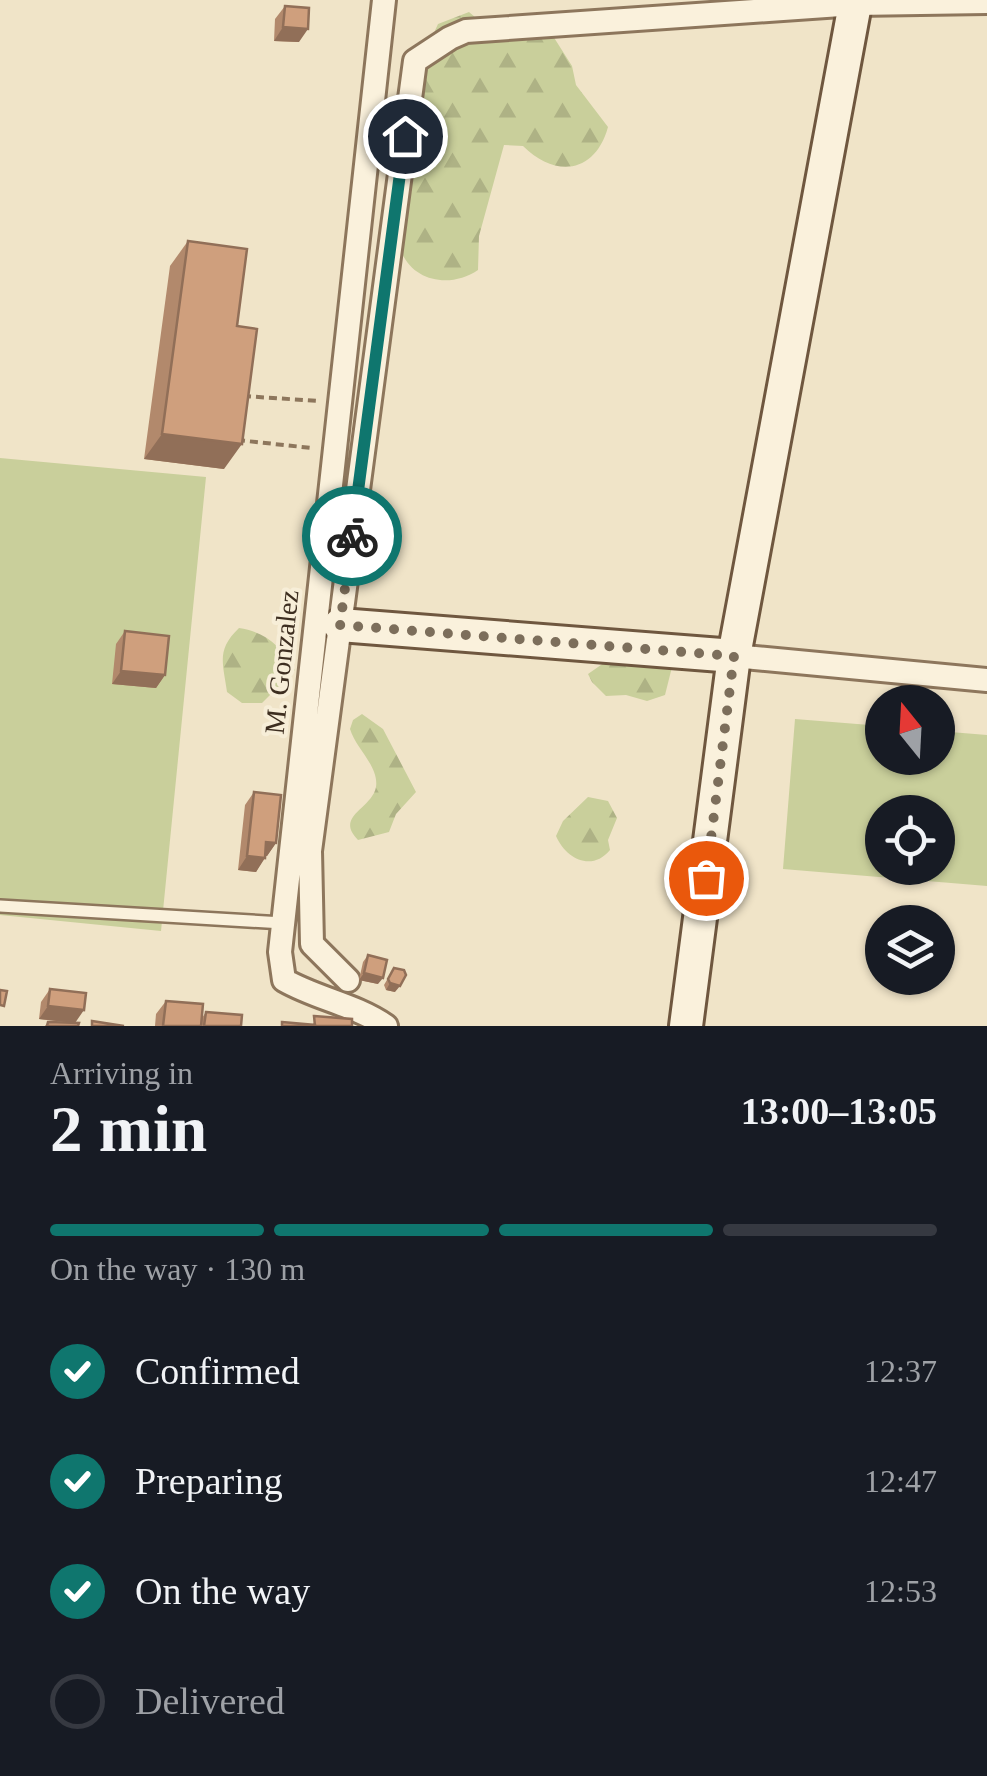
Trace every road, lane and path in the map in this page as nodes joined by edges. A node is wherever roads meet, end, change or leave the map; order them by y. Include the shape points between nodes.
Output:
1 (384, 0) edge
2 (987, 2) edge
3 (856, 4) junction
4 (244, 396) edge
5 (322, 401) dead end
6 (237, 440) edge
7 (316, 448) dead end
8 (340, 625) junction
9 (734, 656) junction
10 (987, 670) edge
11 (987, 680) edge
12 (0, 906) edge
13 (283, 922) junction
14 (348, 980) dead end
15 (386, 1026) edge
16 (686, 1026) edge

1 - 13 street, M. Gonzalez
2 - 3 street
3 - 8 street via 466,31 415,61
3 - 9 street
4 - 5 path
6 - 7 path
8 - 9 street
8 - 14 street via 310,851 311,906 312,944
9 - 10 street
9 - 11 street
9 - 16 street
12 - 13 lane
13 - 15 street, M. Gonzalez via 284,980

